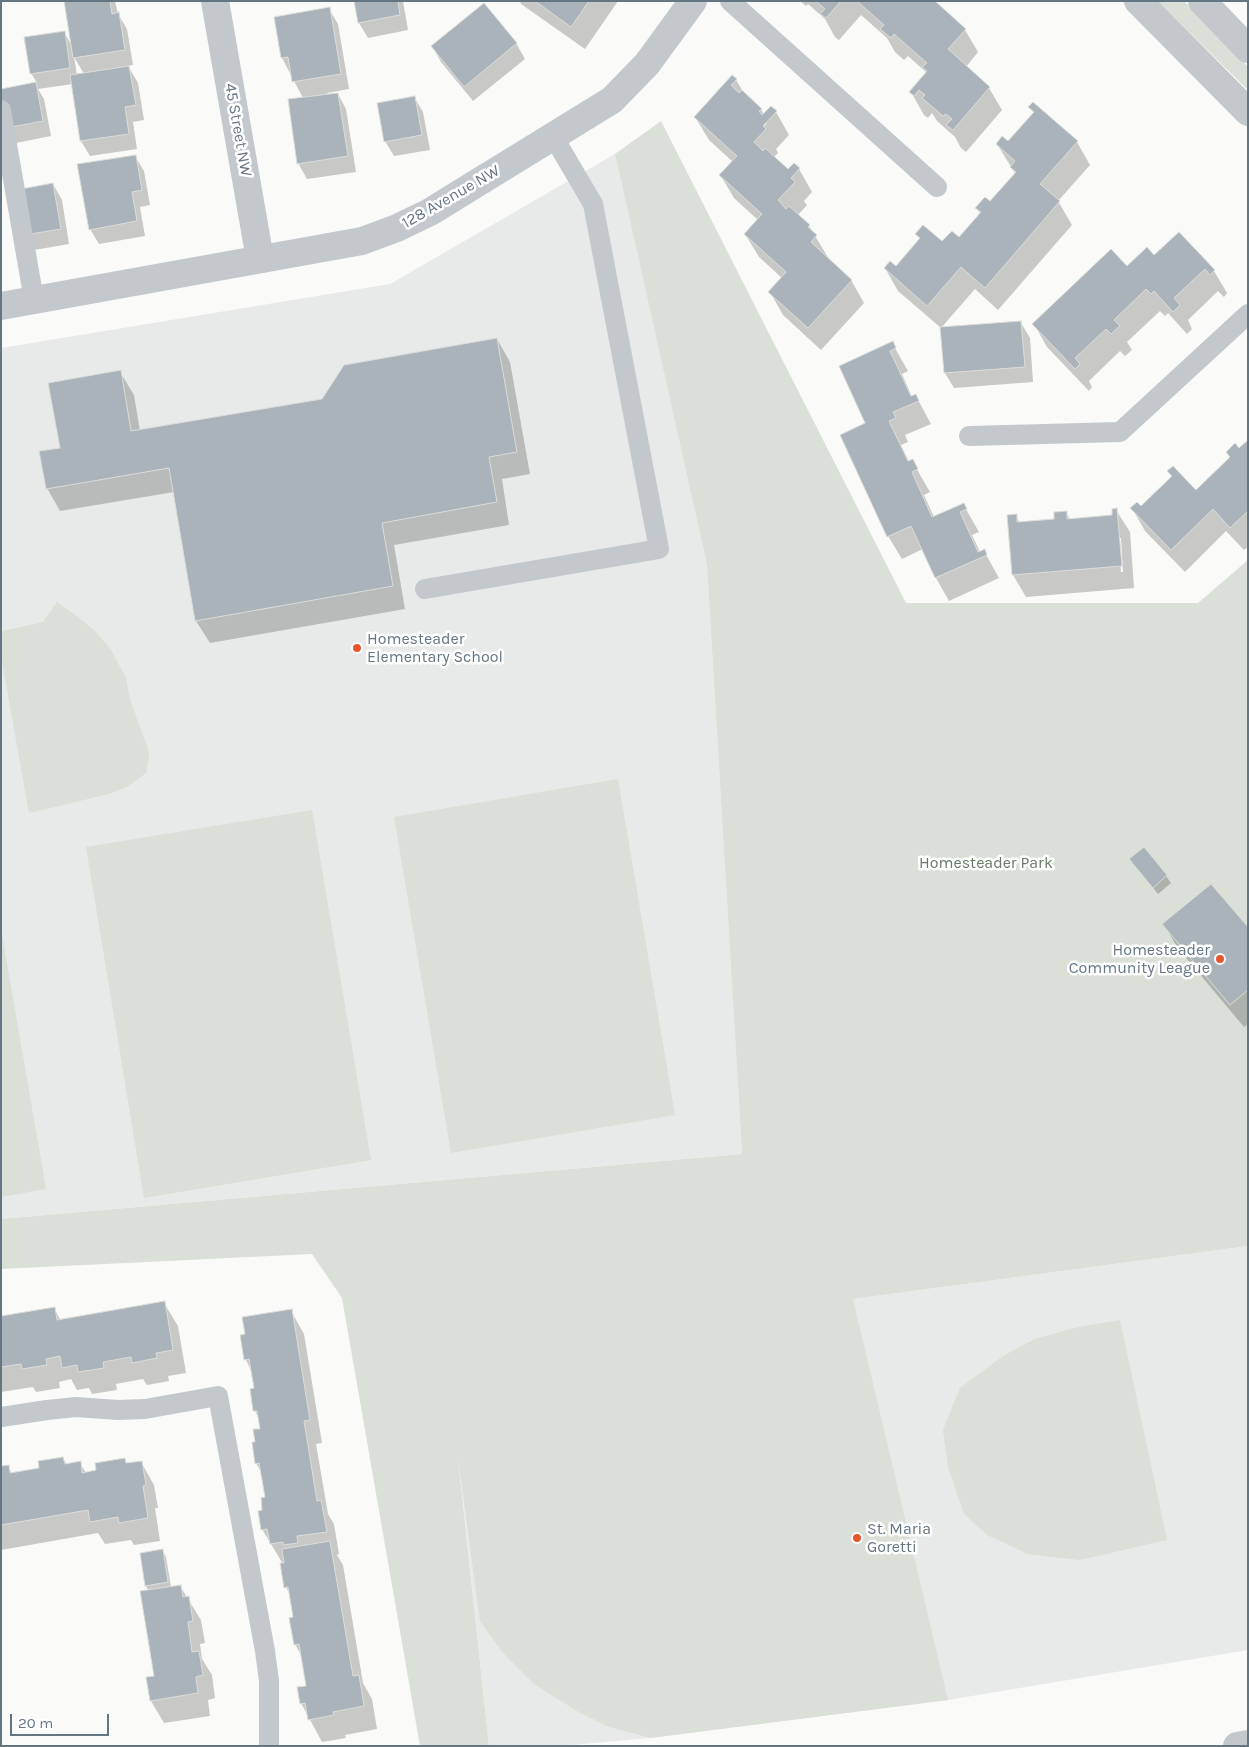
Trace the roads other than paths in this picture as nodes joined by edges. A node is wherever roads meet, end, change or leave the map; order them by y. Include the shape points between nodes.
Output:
1 (215, 1) edge
2 (694, 1) edge
3 (730, 1) edge
4 (1138, 1) edge
5 (1202, 1) edge
6 (1248, 49) edge
7 (1, 110) edge
8 (1248, 112) edge
9 (553, 136) junction
10 (937, 187) dead end
11 (260, 259) junction
12 (34, 300) junction
13 (1, 306) edge
14 (1248, 314) edge
15 (969, 436) dead end
16 (425, 589) dead end
17 (1, 1417) edge
18 (1248, 1744) edge
19 (269, 1746) edge
20 (1238, 1746) edge

1 - 11 street, 45 Street NW
2 - 9 street, 128 Avenue NW via 660,48 612,100
3 - 10 lane
4 - 8 street
5 - 6 street
7 - 12 lane
9 - 11 street, 128 Avenue NW via 430,212 397,228 362,241
9 - 16 lane via 594,204 659,549
11 - 12 street, 128 Avenue NW
12 - 13 street, 128 Avenue NW
14 - 15 lane via 1120,432
17 - 19 lane via 76,1407 145,1409 218,1396 265,1650 269,1681
18 - 20 street

